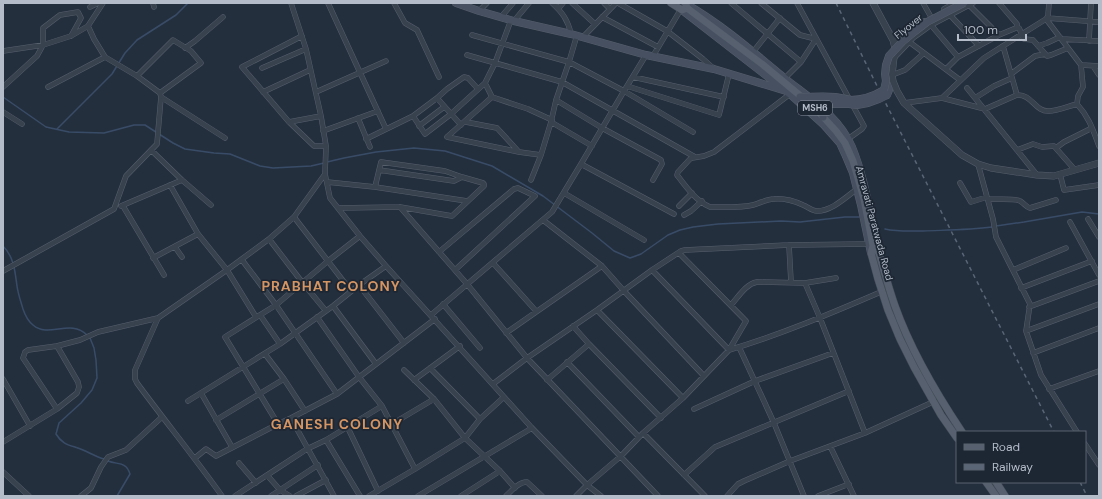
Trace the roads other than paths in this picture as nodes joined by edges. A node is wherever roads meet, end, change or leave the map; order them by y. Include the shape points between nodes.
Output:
1 (98, 3) edge
2 (103, 3) edge
3 (291, 3) edge
4 (328, 3) edge
5 (394, 3) edge
6 (456, 3) edge
7 (487, 3) edge
8 (513, 3) edge
9 (529, 3) edge
10 (552, 3) edge
11 (563, 3) edge
12 (572, 3) edge
13 (604, 3) edge
14 (617, 3) edge
15 (671, 3) edge
16 (731, 3) edge
17 (761, 3) edge
18 (797, 3) edge
19 (873, 3) edge
20 (923, 3) edge
21 (955, 3) edge
22 (999, 3) edge
23 (1049, 3) edge
24 (1091, 3) edge
25 (969, 4) edge
26 (90, 7) dead end
27 (684, 7) edge
28 (558, 8) junction
29 (610, 9) junction
30 (480, 11) junction
31 (950, 15) junction
32 (223, 17) dead end
33 (501, 17) junction
34 (602, 17) junction
35 (931, 17) junction
36 (780, 18) junction
37 (1047, 19) junction
38 (513, 20) junction
39 (1090, 21) junction
40 (1099, 22) edge
41 (595, 24) junction
42 (931, 25) junction
43 (88, 26) junction
44 (1018, 28) junction
45 (667, 31) junction
46 (768, 34) junction
47 (1022, 34) junction
48 (472, 35) dead end
49 (577, 35) junction
50 (999, 35) junction
51 (71, 36) junction
52 (302, 36) junction
53 (1061, 38) junction
54 (816, 39) junction
55 (908, 41) junction
56 (1089, 41) junction
57 (1099, 41) edge
58 (502, 43) junction
59 (43, 45) junction
60 (894, 45) junction
61 (979, 46) junction
62 (1003, 46) junction
63 (1038, 46) junction
64 (185, 48) junction
65 (658, 48) junction
66 (1068, 48) junction
67 (306, 49) junction
68 (3, 51) edge
69 (754, 52) junction
70 (924, 53) junction
71 (1045, 54) junction
72 (467, 55) dead end
73 (649, 56) junction
74 (105, 57) junction
75 (958, 57) junction
76 (894, 58) junction
77 (386, 60) dead end
78 (569, 62) junction
79 (801, 62) junction
80 (494, 63) junction
81 (1082, 65) junction
82 (1093, 66) junction
83 (1099, 66) edge
84 (262, 68) dead end
85 (714, 69) junction
86 (946, 69) junction
87 (310, 70) junction
88 (360, 72) junction
89 (729, 74) junction
90 (1099, 75) edge
91 (136, 76) junction
92 (892, 76) junction
93 (1011, 76) junction
94 (439, 77) dead end
95 (633, 77) junction
96 (785, 78) junction
97 (960, 80) junction
98 (886, 81) junction
99 (562, 82) junction
100 (485, 83) junction
101 (3, 87) edge
102 (48, 87) dead end
103 (967, 88) dead end
104 (478, 89) junction
105 (625, 89) junction
106 (263, 92) junction
107 (316, 92) junction
108 (788, 92) junction
109 (160, 95) junction
110 (1017, 95) junction
111 (724, 96) junction
112 (492, 97) junction
113 (800, 97) junction
114 (437, 98) junction
115 (942, 98) junction
116 (975, 98) junction
117 (556, 100) junction
118 (835, 101) junction
119 (904, 103) junction
120 (1077, 104) junction
121 (444, 106) junction
122 (985, 109) junction
123 (613, 110) junction
124 (378, 111) junction
125 (3, 112) edge
126 (451, 114) junction
127 (321, 116) junction
128 (413, 116) junction
129 (823, 117) junction
130 (358, 118) junction
131 (552, 121) junction
132 (289, 122) junction
133 (466, 122) junction
134 (22, 124) dead end
135 (461, 125) junction
136 (419, 126) junction
137 (602, 128) junction
138 (1092, 128) junction
139 (386, 129) junction
140 (323, 131) junction
141 (693, 132) dead end
142 (225, 138) dead end
143 (366, 139) junction
144 (848, 139) junction
145 (326, 146) junction
146 (592, 146) junction
147 (1099, 146) edge
148 (370, 147) dead end
149 (1056, 148) junction
150 (151, 150) junction
151 (1017, 150) junction
152 (519, 152) junction
153 (541, 155) junction
154 (695, 158) junction
155 (1099, 163) edge
156 (581, 164) junction
157 (978, 164) junction
158 (379, 170) junction
159 (1075, 170) junction
160 (325, 172) junction
161 (1060, 174) junction
162 (1037, 175) junction
163 (462, 178) junction
164 (182, 180) junction
165 (531, 180) dead end
166 (653, 180) dead end
167 (327, 182) junction
168 (960, 183) dead end
169 (170, 185) junction
170 (1099, 185) edge
171 (375, 187) junction
172 (857, 189) junction
173 (564, 193) junction
174 (692, 193) junction
175 (987, 198) junction
176 (1056, 200) dead end
177 (467, 201) junction
178 (702, 201) junction
179 (211, 205) dead end
180 (123, 206) junction
181 (679, 206) dead end
182 (338, 208) junction
183 (400, 208) junction
184 (114, 209) junction
185 (674, 214) dead end
186 (684, 215) dead end
187 (294, 217) junction
188 (1088, 219) dead end
189 (542, 220) junction
190 (1070, 222) dead end
191 (198, 234) junction
192 (360, 236) junction
193 (1099, 237) edge
194 (269, 239) junction
195 (644, 240) dead end
196 (789, 244) junction
197 (174, 247) junction
198 (871, 247) junction
199 (1066, 248) dead end
200 (439, 252) junction
201 (679, 253) junction
202 (879, 253) junction
203 (182, 257) dead end
204 (153, 258) junction
205 (242, 260) junction
206 (328, 261) junction
207 (1092, 261) junction
208 (493, 263) junction
209 (386, 266) junction
210 (602, 266) junction
211 (4, 270) edge
212 (227, 270) junction
213 (455, 270) junction
214 (652, 270) junction
215 (1013, 270) junction
216 (164, 275) dead end
217 (1099, 275) edge
218 (836, 278) dead end
219 (302, 282) junction
220 (791, 282) junction
221 (1099, 282) edge
222 (804, 283) junction
223 (467, 284) junction
224 (359, 285) junction
225 (1021, 288) junction
226 (886, 290) junction
227 (351, 291) junction
228 (624, 291) junction
229 (443, 304) junction
230 (1099, 304) edge
231 (276, 305) junction
232 (731, 305) junction
233 (333, 306) junction
234 (1029, 307) junction
235 (597, 310) junction
236 (326, 311) junction
237 (536, 311) junction
238 (260, 315) junction
239 (431, 315) junction
240 (317, 317) junction
241 (158, 318) junction
242 (820, 318) junction
243 (435, 320) junction
244 (573, 326) junction
245 (1099, 328) edge
246 (1026, 330) junction
247 (296, 333) junction
248 (506, 333) junction
249 (404, 343) junction
250 (280, 344) junction
251 (589, 344) junction
252 (57, 346) junction
253 (460, 346) junction
254 (739, 347) junction
255 (480, 348) dead end
256 (729, 350) junction
257 (833, 353) junction
258 (1033, 353) junction
259 (265, 354) junction
260 (527, 358) junction
261 (567, 362) junction
262 (376, 364) junction
263 (244, 367) junction
264 (430, 368) junction
265 (404, 370) dead end
266 (1099, 371) edge
267 (704, 376) junction
268 (359, 377) junction
269 (3, 379) edge
270 (284, 379) junction
271 (414, 380) junction
272 (547, 380) junction
273 (755, 381) junction
274 (493, 384) junction
275 (1049, 389) junction
276 (849, 391) junction
277 (200, 393) junction
278 (260, 394) junction
279 (337, 394) junction
280 (504, 397) junction
281 (683, 398) junction
282 (940, 398) junction
283 (434, 399) junction
284 (188, 401) dead end
285 (934, 402) junction
286 (382, 406) junction
287 (57, 409) junction
288 (694, 409) dead end
289 (305, 411) junction
290 (162, 417) junction
291 (291, 418) junction
292 (661, 418) junction
293 (480, 419) junction
294 (216, 420) junction
295 (774, 422) junction
296 (278, 424) junction
297 (392, 424) junction
298 (30, 426) junction
299 (347, 426) junction
300 (532, 428) junction
301 (961, 431) edge
302 (1076, 431) edge
303 (643, 433) junction
304 (865, 433) junction
305 (956, 436) edge
306 (465, 438) junction
307 (639, 438) junction
308 (326, 440) junction
309 (3, 441) edge
310 (830, 446) junction
311 (1086, 446) edge
312 (232, 447) junction
313 (307, 449) junction
314 (484, 456) junction
315 (621, 456) junction
316 (194, 458) junction
317 (790, 460) junction
318 (239, 463) dead end
319 (318, 465) junction
320 (1099, 465) edge
321 (415, 469) junction
322 (500, 471) junction
323 (3, 472) edge
324 (684, 475) junction
325 (267, 476) junction
326 (326, 480) junction
327 (256, 483) junction
328 (987, 483) edge
329 (997, 483) edge
330 (849, 484) junction
331 (587, 485) junction
332 (515, 488) junction
333 (280, 490) junction
334 (378, 491) junction
335 (29, 496) edge
336 (81, 496) edge
337 (222, 496) edge
338 (235, 496) edge
339 (271, 496) edge
340 (290, 496) edge
341 (296, 496) edge
342 (334, 496) edge
343 (360, 496) edge
344 (369, 496) edge
345 (418, 496) edge
346 (461, 496) edge
347 (506, 496) edge
348 (542, 496) edge
349 (576, 496) edge
350 (601, 496) edge
351 (658, 496) edge
352 (705, 496) edge
353 (727, 496) edge
354 (804, 496) edge
355 (818, 496) edge
356 (854, 496) edge
357 (996, 496) edge
358 (1005, 496) edge

1 - 26 street
2 - 43 street
3 - 52 street
4 - 88 street
5 - 94 street via 404,23 418,30
6 - 30 main road
7 - 30 street
8 - 33 street
9 - 38 street
10 - 28 street
11 - 28 street
12 - 41 street
13 - 29 street
14 - 29 street
14 - 45 street
15 - 27 main road, Amravati Paratwada Road / MSH6
16 - 46 street
17 - 36 street
18 - 54 street
19 - 60 street
20 - 35 street
21 - 35 street
22 - 44 street
23 - 37 street
24 - 39 street
25 - 31 street
25 - 50 street
25 - 98 main road, Flyover, bridge via 933,19 902,42 889,56
27 - 45 street
27 - 69 main road, MSH6 via 702,13
27 - 108 main road, Amravati Paratwada Road / MSH6
27 - 113 main road, Amravati Paratwada Road / MSH6 via 762,64
28 - 49 street
29 - 34 street
30 - 33 main road
31 - 42 street
31 - 61 street
32 - 64 street
33 - 38 main road
34 - 41 street
34 - 65 street
35 - 60 street via 911,29
36 - 46 street
36 - 54 street via 800,35
37 - 39 street
37 - 47 street
37 - 53 street
38 - 49 main road
38 - 58 street
39 - 40 street
39 - 56 street
41 - 49 street
42 - 55 street
42 - 75 street
43 - 51 street
43 - 74 street
44 - 47 street
44 - 50 street
45 - 65 street
45 - 85 street
46 - 69 street
46 - 79 street
47 - 62 street
47 - 63 street via 1026,40 1033,40
48 - 58 street
49 - 73 main road
49 - 78 street
50 - 61 street
51 - 59 street
51 - 59 street via 81,18 78,12 60,15 43,28
52 - 67 street
52 - 106 street via 242,67
53 - 56 street
53 - 63 street
53 - 66 street
54 - 79 street
54 - 144 street via 864,126
55 - 70 street
55 - 76 street
56 - 57 street
58 - 78 street
58 - 80 street
59 - 68 street
59 - 101 street via 37,56
60 - 76 street
61 - 75 street
62 - 93 street
62 - 97 street via 984,58
63 - 71 street
64 - 91 street via 173,40
64 - 109 street via 201,63
65 - 73 street
66 - 71 street via 1051,55
66 - 81 street
67 - 84 street
67 - 87 street
69 - 96 main road, MSH6
70 - 86 street
70 - 92 street via 905,70
71 - 93 street via 1034,56
72 - 80 street
73 - 85 main road
73 - 95 street
74 - 91 street
74 - 102 street
75 - 86 street
76 - 92 street
77 - 88 street
78 - 99 street
78 - 105 street
79 - 96 street
80 - 99 street
80 - 100 street
81 - 82 street
81 - 120 street via 1083,87
82 - 83 street
82 - 90 street
85 - 89 main road
86 - 97 street
87 - 106 street
87 - 107 street
88 - 107 street
88 - 124 street
89 - 108 main road
89 - 111 street
91 - 109 street
92 - 119 street via 896,90
93 - 110 street
93 - 116 street
95 - 105 street
95 - 111 street
96 - 144 main road, MSH6 via 828,112
97 - 115 street
98 - 118 main road, Flyover, bridge via 884,90 870,97
98 - 118 main road, Flyover, bridge via 889,90 887,94 868,103 857,106
99 - 117 street
99 - 123 street
100 - 104 street
100 - 112 street
103 - 116 street
104 - 114 street via 464,77
104 - 126 street
105 - 111 street via 718,115
105 - 123 street
105 - 141 street
106 - 132 street
107 - 127 street
108 - 154 street via 714,152
108 - 172 main road, Amravati Paratwada Road / MSH6 via 840,143
109 - 142 street
109 - 150 street via 157,144
110 - 120 street via 1027,96 1037,106 1049,111
110 - 122 street
112 - 131 street via 528,109
112 - 133 street
113 - 118 main road, Flyover, bridge
113 - 129 main road, Amravati Paratwada Road / MSH6
114 - 121 street
114 - 128 street
115 - 119 street
115 - 122 street
116 - 122 street
117 - 131 street
117 - 137 street
118 - 129 main road, bridge via 828,104
119 - 157 street via 957,152
120 - 138 street via 1085,113
121 - 126 street
121 - 136 street
122 - 151 street
123 - 137 street
123 - 154 street
124 - 130 street
124 - 139 street
125 - 134 street
126 - 135 street
126 - 136 street via 425,134
127 - 132 street
127 - 140 street
128 - 136 street
128 - 139 street
129 - 198 main road, Amravati Paratwada Road / MSH6 via 836,130 853,161 864,199
130 - 140 street
130 - 143 street
131 - 146 street
131 - 153 street
132 - 145 street via 314,146
133 - 135 street
133 - 152 street via 496,128
135 - 152 street via 447,137
137 - 146 street
137 - 166 street via 661,160 662,164
138 - 147 street
138 - 149 street
139 - 143 street
140 - 145 street
143 - 148 street
144 - 202 main road, MSH6 via 869,204
145 - 160 street
146 - 156 street
149 - 151 street via 1033,144
149 - 159 street
150 - 164 street
150 - 184 street via 126,176
151 - 162 street
152 - 153 street
153 - 165 street
154 - 174 street via 690,159 677,174
155 - 159 street
156 - 173 street
156 - 185 street
157 - 162 street
157 - 175 street
158 - 163 street via 454,182
158 - 163 street via 381,162 445,171
158 - 171 street
159 - 161 street
160 - 167 street
160 - 187 street
161 - 162 street
161 - 170 street via 1064,190
163 - 177 street via 484,184
164 - 169 street
164 - 179 street
167 - 171 street
167 - 182 street via 330,198
168 - 175 street via 971,202
169 - 180 street
169 - 191 street
171 - 177 street
172 - 178 street via 828,209 817,212 788,200 768,199 753,205 732,207 710,207
172 - 198 main road, Amravati Paratwada Road / MSH6
173 - 189 street via 552,212
173 - 195 street
174 - 178 street
174 - 181 street
175 - 176 street via 1018,200 1030,208
175 - 215 street via 996,236
177 - 183 street via 452,216
178 - 186 street
180 - 184 street
180 - 204 street
182 - 183 street
182 - 192 street
183 - 200 street
184 - 211 street
187 - 194 street
187 - 206 street
188 - 193 street
189 - 208 street
189 - 210 street
190 - 207 street
191 - 197 street
191 - 212 street
192 - 206 street
192 - 209 street
194 - 205 street
194 - 219 street
196 - 198 street
196 - 201 street via 685,250
196 - 220 street
197 - 203 street
197 - 204 street
198 - 202 main road, MSH6
198 - 226 main road, Amravati Paratwada Road / MSH6
199 - 215 street
200 - 213 street
200 - 213 street via 514,190 518,188 535,196
201 - 214 street
201 - 232 street
202 - 226 main road, MSH6
204 - 216 street
205 - 212 street
205 - 231 street
206 - 219 street
206 - 227 street
207 - 217 street
207 - 225 street
208 - 223 street
208 - 237 street
209 - 224 street
209 - 239 street
210 - 228 street
210 - 237 street
212 - 238 street via 256,317
212 - 241 street
213 - 223 street
214 - 228 street
214 - 256 street
215 - 225 street
218 - 222 street
219 - 231 street
219 - 236 street
220 - 222 street
220 - 232 street via 752,283
221 - 234 street
222 - 242 street
223 - 229 street
223 - 248 street
224 - 227 street
224 - 249 street
225 - 234 street via 1030,304
226 - 242 street
226 - 282 main road, MSH6
226 - 285 main road, Amravati Paratwada Road / MSH6 via 888,310 900,339
227 - 233 street
228 - 235 street
228 - 267 street
229 - 239 street
229 - 255 street
230 - 246 street
231 - 238 street
231 - 247 street
232 - 256 street via 746,321
233 - 236 street
233 - 262 street
234 - 246 street
235 - 244 street
235 - 281 street
236 - 240 street
237 - 248 street
238 - 250 street
238 - 263 street via 225,338
239 - 243 street
240 - 247 street
240 - 268 street
241 - 252 street via 98,332
241 - 290 street via 134,375
242 - 254 street
242 - 257 street
243 - 249 street
243 - 253 street
244 - 251 street
244 - 260 street
245 - 258 street
246 - 258 street
247 - 250 street
247 - 279 street
248 - 260 street
249 - 262 street
250 - 259 street
251 - 261 street
251 - 292 street
252 - 287 street via 79,387 77,393
252 - 287 street via 28,350 22,358
253 - 264 street
253 - 274 street
254 - 256 street
254 - 273 street
256 - 267 street
257 - 273 street
257 - 276 street
258 - 275 street
259 - 263 street
259 - 270 street
260 - 272 street
260 - 274 street
261 - 272 street
261 - 307 street
262 - 268 street
263 - 277 street
263 - 278 street
264 - 271 street
264 - 293 street
265 - 271 street
266 - 275 street
267 - 281 street
268 - 279 street
268 - 286 street
269 - 298 street
270 - 278 street
270 - 289 street
271 - 283 street
272 - 315 street
273 - 288 street
273 - 295 street
274 - 280 street
275 - 302 street
276 - 295 street
276 - 304 street
277 - 284 street
277 - 294 street
278 - 294 street
278 - 296 street
279 - 289 street
280 - 293 street
280 - 300 street
281 - 292 street
282 - 285 street
282 - 301 main road, MSH6
283 - 297 street
283 - 306 street
285 - 304 street
285 - 305 main road, Amravati Paratwada Road / MSH6
286 - 297 street
286 - 299 street
287 - 298 street
289 - 291 street
290 - 316 street
290 - 336 street via 126,450 108,457 91,488
291 - 296 street
291 - 313 street
292 - 303 street
293 - 306 street
294 - 312 street
295 - 317 street
295 - 324 street via 715,447
296 - 312 street
297 - 321 street
298 - 309 street
299 - 308 street
299 - 334 street
300 - 314 street
300 - 331 street
303 - 307 street
303 - 324 street
304 - 310 street
306 - 314 street
306 - 321 street
307 - 315 street
308 - 313 street
308 - 343 street
310 - 317 street
310 - 330 street
311 - 320 street
312 - 316 street via 216,456 206,449
313 - 319 street
313 - 325 street
314 - 322 street
314 - 345 street
315 - 331 street
315 - 351 street
316 - 337 street
317 - 353 street via 738,484
317 - 354 street
318 - 327 street
319 - 326 street
319 - 333 street
321 - 334 street
322 - 332 street
322 - 346 street
323 - 335 street
324 - 352 street
325 - 327 street
325 - 333 street
326 - 341 street
326 - 342 street
327 - 338 street
328 - 357 main road
329 - 358 main road
330 - 355 street
330 - 356 street
331 - 349 street
331 - 350 street
332 - 347 street
332 - 348 street via 527,482
333 - 339 street
333 - 340 street
334 - 344 street

